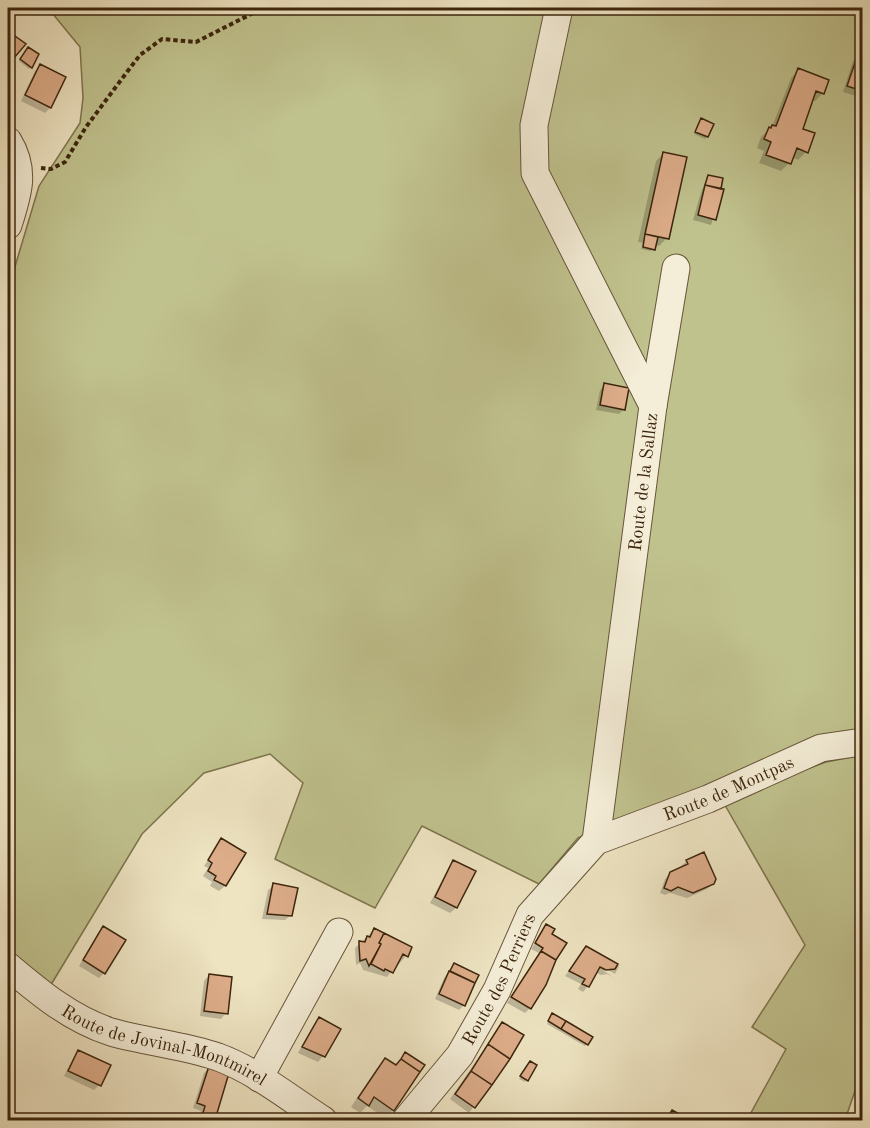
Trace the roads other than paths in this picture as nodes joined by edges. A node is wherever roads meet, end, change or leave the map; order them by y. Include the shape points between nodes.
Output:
1 (559, 8) edge
2 (8, 141) edge
3 (8, 225) edge
4 (676, 268) dead end
5 (653, 406) junction
6 (862, 742) edge
7 (596, 841) junction
8 (339, 932) dead end
9 (8, 966) edge
10 (259, 1078) junction
11 (323, 1120) edge
12 (406, 1120) edge

1 - 5 street, Route de la Sallaz via 534,124 535,173
2 - 3 street via 19,165 18,189
4 - 5 street
5 - 7 street, Route de la Sallaz
6 - 7 street, Route de Montpas via 821,748 708,799
7 - 12 street, Route des Perriers via 530,915 497,990 460,1055
8 - 10 street
9 - 10 street, Route de Jovinal-Montmirel via 54,1004 91,1024 218,1057
10 - 11 street, Route de Jovinal-Montmirel

